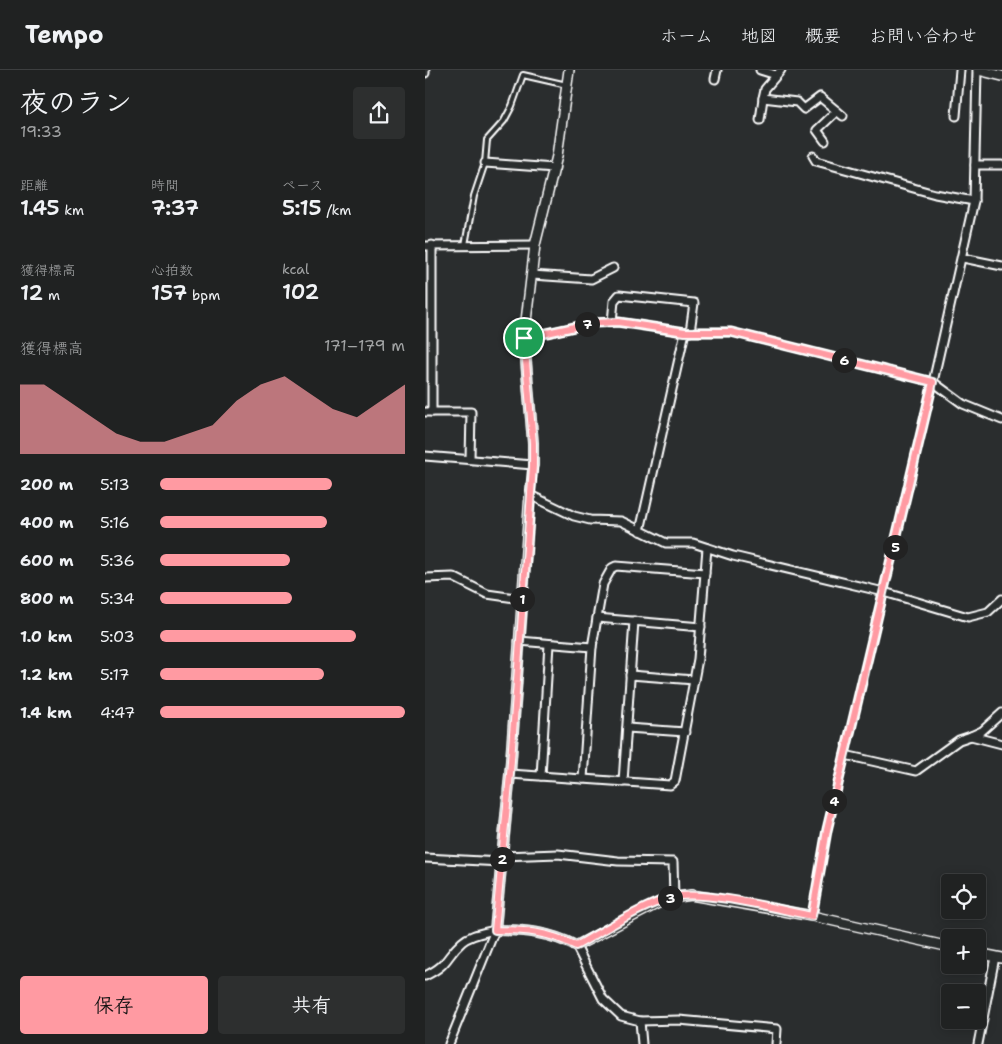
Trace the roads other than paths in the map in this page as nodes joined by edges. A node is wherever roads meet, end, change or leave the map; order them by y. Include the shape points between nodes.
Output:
1 (569, 70) edge
2 (717, 70) edge
3 (760, 70) edge
4 (960, 70) edge
5 (978, 70) edge
6 (523, 72) edge
7 (779, 72) edge
8 (1002, 76) edge
9 (715, 79) dead end
10 (567, 85) junction
11 (763, 98) junction
12 (837, 110) junction
13 (843, 116) dead end
14 (956, 116) dead end
15 (760, 120) dead end
16 (825, 141) dead end
17 (813, 156) dead end
18 (485, 163) junction
19 (975, 165) junction
20 (1002, 165) edge
21 (555, 168) junction
22 (974, 201) junction
23 (465, 245) junction
24 (535, 245) junction
25 (429, 246) edge
26 (963, 258) junction
27 (1002, 266) edge
28 (613, 268) dead end
29 (532, 275) junction
30 (429, 300) edge
31 (613, 322) junction
32 (688, 332) junction
33 (524, 338) junction
34 (933, 382) junction
35 (428, 412) edge
36 (1002, 420) edge
37 (425, 456) edge
38 (470, 459) junction
39 (533, 466) junction
40 (530, 495) junction
41 (640, 531) junction
42 (707, 548) junction
43 (705, 573) junction
44 (425, 578) edge
45 (884, 592) junction
46 (522, 599) junction
47 (1002, 599) edge
48 (597, 618) junction
49 (634, 621) junction
50 (701, 627) junction
51 (519, 641) junction
52 (549, 644) junction
53 (592, 647) junction
54 (630, 674) junction
55 (694, 680) junction
56 (1002, 713) edge
57 (627, 728) junction
58 (685, 732) junction
59 (971, 736) junction
60 (1002, 744) edge
61 (845, 755) junction
62 (510, 774) junction
63 (541, 776) junction
64 (583, 779) junction
65 (623, 782) junction
66 (425, 858) edge
67 (502, 859) junction
68 (673, 898) junction
69 (812, 916) junction
70 (495, 930) junction
71 (941, 945) edge
72 (576, 946) junction
73 (998, 957) edge
74 (425, 976) edge
75 (640, 1021) junction
76 (449, 1044) edge
77 (642, 1044) edge
78 (776, 1044) edge
79 (978, 1044) edge

1 - 10 street
2 - 9 street
3 - 7 street
4 - 14 street
5 - 8 street
5 - 19 street
6 - 10 lane
6 - 18 lane via 512,106 487,140
7 - 11 street via 765,89
10 - 21 street
11 - 12 street via 797,102 804,109 820,97
11 - 15 street
12 - 13 street
12 - 16 street via 817,130
17 - 22 street via 816,161 935,194
18 - 21 street
18 - 23 lane via 474,196
19 - 20 street
19 - 22 street
21 - 24 street
22 - 26 street
23 - 24 street
23 - 25 street
24 - 29 street
25 - 30 street
26 - 27 street
26 - 34 street
28 - 29 street via 591,279
29 - 33 street
30 - 35 street
31 - 32 street
31 - 32 street via 614,301 619,295 694,303
31 - 33 street via 593,323
32 - 34 street via 731,332
32 - 41 street
33 - 39 street
34 - 36 street via 963,404
34 - 45 street
35 - 38 street via 471,412
37 - 38 street
38 - 39 street
39 - 40 street
40 - 41 street via 574,516 621,521
40 - 46 street
41 - 42 street via 666,544 693,543
42 - 43 street
42 - 45 street
43 - 48 street via 611,568 603,584
43 - 50 street
44 - 46 street via 453,577 487,594
45 - 47 street via 968,617 988,612
45 - 61 street
46 - 51 street
48 - 49 street
48 - 53 street
49 - 50 street
49 - 54 street
50 - 55 street
51 - 52 street
51 - 62 street
52 - 53 street
52 - 63 street
53 - 64 street
54 - 55 street
54 - 57 street
55 - 58 street
56 - 59 street
57 - 58 street
57 - 65 street
58 - 65 street via 675,781 670,785
59 - 60 street
59 - 61 street via 959,740 915,771
61 - 69 street via 827,830
62 - 63 street
62 - 67 street
63 - 64 street
64 - 65 street
66 - 67 street
67 - 68 street via 558,854 618,861 673,862
67 - 70 street
68 - 69 street via 709,897
68 - 72 street
69 - 71 street
70 - 72 street via 549,934
70 - 74 street via 475,934 462,942 439,969
70 - 76 street
72 - 75 street via 603,999 621,1016
73 - 79 street
75 - 77 street
75 - 78 street via 679,1020 777,1030

